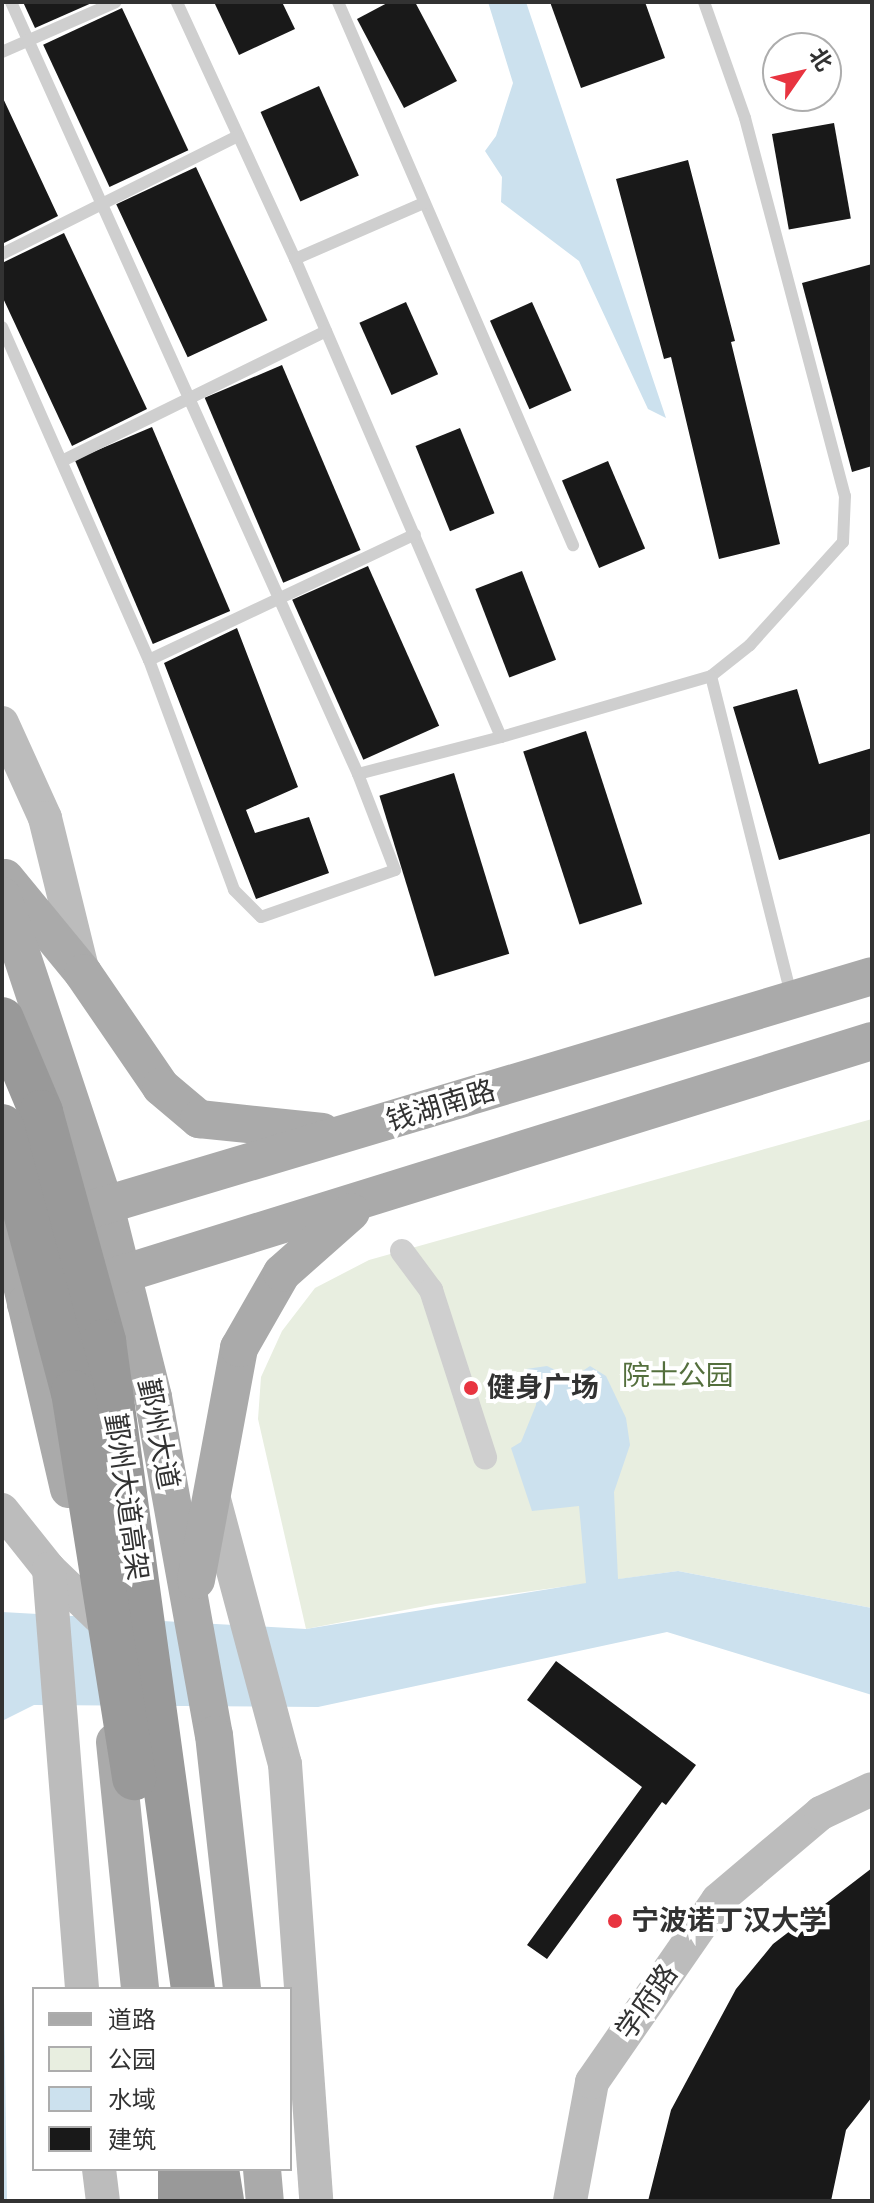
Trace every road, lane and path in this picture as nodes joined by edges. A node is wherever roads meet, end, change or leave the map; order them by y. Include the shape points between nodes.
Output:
1 (11, 2) edge
2 (116, 2) edge
3 (177, 2) edge
4 (338, 2) edge
5 (704, 2) edge
6 (28, 40) junction
7 (2, 52) edge
8 (238, 136) junction
9 (101, 202) junction
10 (424, 203) junction
11 (2, 254) edge
12 (295, 259) junction
13 (2, 327) edge
14 (326, 331) junction
15 (189, 398) junction
16 (64, 460) junction
17 (415, 534) junction
18 (573, 545) dead end
19 (279, 599) junction
20 (149, 660) junction
21 (711, 676) junction
22 (2, 723) edge
23 (501, 737) junction
24 (358, 774) junction
25 (2, 874) edge
26 (2, 896) edge
27 (83, 973) junction
28 (872, 976) edge
29 (793, 1000) junction
30 (2, 1019) edge
31 (872, 1041) edge
32 (2, 1126) edge
33 (349, 1134) junction
34 (361, 1203) junction
35 (105, 1206) junction
36 (4, 1224) edge
37 (402, 1251) dead end
38 (120, 1275) junction
39 (14, 1308) edge
40 (485, 1457) dead end
41 (211, 1487) junction
42 (2, 1510) edge
43 (49, 1569) junction
44 (191, 1610) junction
45 (99, 1617) junction
46 (872, 1789) edge
47 (82, 1987) edge
48 (140, 1987) edge
49 (167, 1987) edge
50 (193, 1987) edge
51 (242, 1987) edge
52 (99, 2171) edge
53 (158, 2171) edge
54 (180, 2171) edge
55 (217, 2171) edge
56 (262, 2171) edge
57 (103, 2201) edge
58 (159, 2201) edge
59 (180, 2201) edge
60 (222, 2201) edge
61 (265, 2201) edge
62 (316, 2201) edge
63 (570, 2201) edge

1 - 6 lane
2 - 6 lane
3 - 8 lane
4 - 10 lane
5 - 21 lane via 745,118 845,496 843,542 750,645
6 - 7 lane
6 - 9 lane
8 - 9 lane
8 - 12 lane
9 - 11 lane
9 - 15 lane
10 - 12 lane
10 - 18 lane
12 - 14 lane
13 - 16 lane
14 - 15 lane
14 - 17 lane
15 - 16 lane
15 - 19 lane
16 - 20 lane
17 - 19 lane
17 - 23 lane
19 - 20 lane
19 - 24 lane
20 - 24 lane via 234,890 261,917 395,870
21 - 23 lane
21 - 29 lane
22 - 27 street via 45,818
23 - 24 lane
25 - 27 main road
26 - 35 main road, 鄞州大道
27 - 33 main road via 161,1087 199,1119
28 - 29 main road, 钱湖南路
29 - 33 main road, 钱湖南路
30 - 50 highway, 鄞州大道高架, bridge via 41,1112 104,1341
31 - 34 main road
32 - 49 highway, 鄞州大道高架, bridge via 73,1392
33 - 35 main road, 钱湖南路
34 - 38 main road
34 - 41 main road via 282,1273 239,1348
35 - 36 main road, 钱湖南路
35 - 38 main road, 鄞州大道
36 - 39 main road
37 - 40 street via 431,1290
38 - 39 main road
38 - 44 main road, 鄞州大道 via 153,1397
39 - 45 main road
41 - 44 main road
41 - 62 street, 鄞州大道 via 285,1764
42 - 43 street
43 - 45 street
43 - 47 street
44 - 51 main road, 鄞州大道 via 214,1735
45 - 48 main road
46 - 63 street, 学府路 via 821,1813 718,1900 592,2082
52 - 57 street
53 - 58 main road
54 - 59 highway
55 - 60 highway
56 - 61 main road

